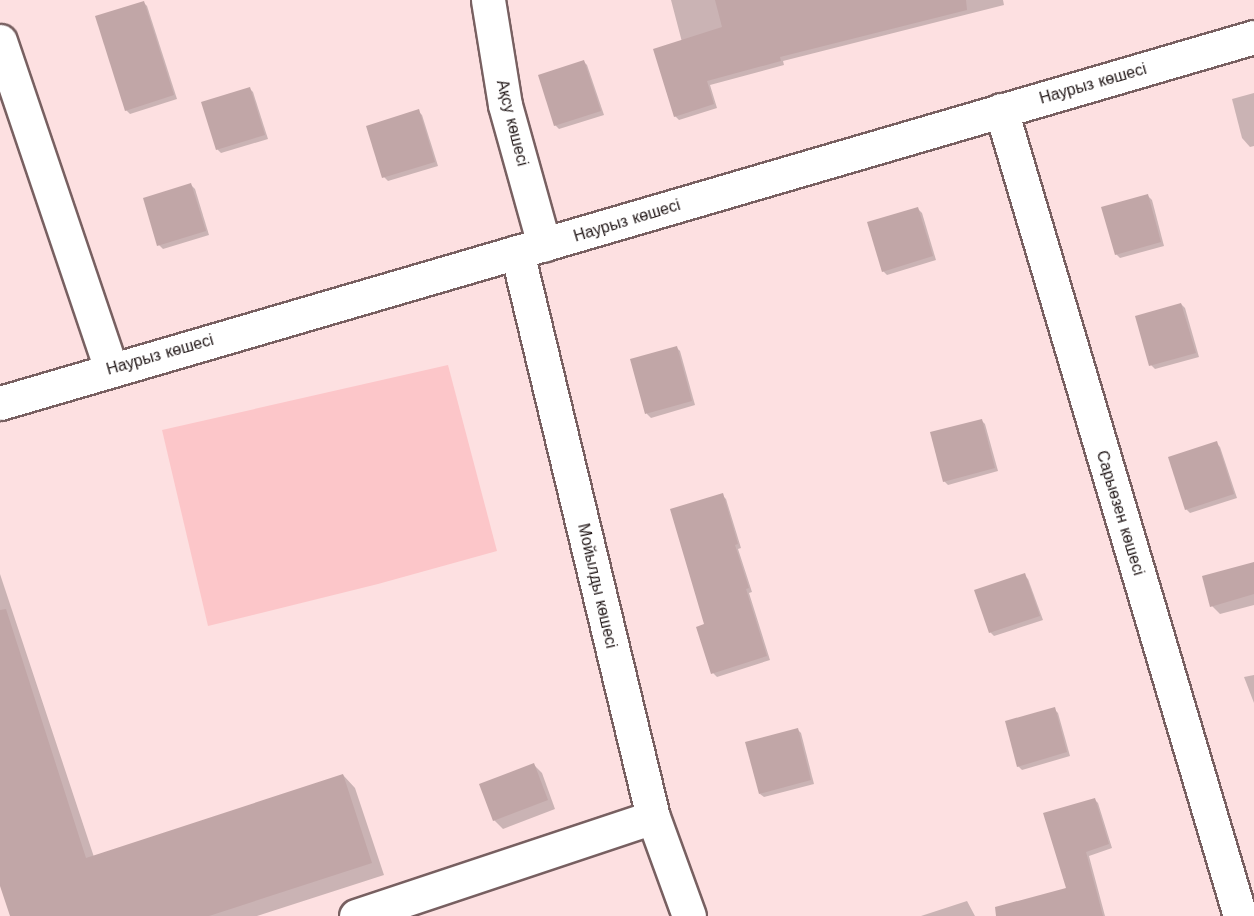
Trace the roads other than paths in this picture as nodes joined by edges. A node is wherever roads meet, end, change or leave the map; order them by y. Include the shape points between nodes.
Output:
1 (488, 0) edge
2 (1254, 38) edge
3 (0, 41) edge
4 (1001, 110) junction
5 (531, 249) junction
6 (111, 369) junction
7 (0, 403) edge
8 (653, 817) junction
9 (356, 916) edge
10 (689, 916) edge
11 (1240, 916) edge

1 - 5 street, Ақсу көшесі
2 - 4 street, Наурыз көшесі
3 - 6 street
4 - 5 street, Наурыз көшесі
4 - 11 street, Сарыөзен көшесі
5 - 6 street, Наурыз көшесі
5 - 8 street, Мойылды көшесі
6 - 7 street, Наурыз көшесі
8 - 9 street
8 - 10 street, Мойылды көшесі

